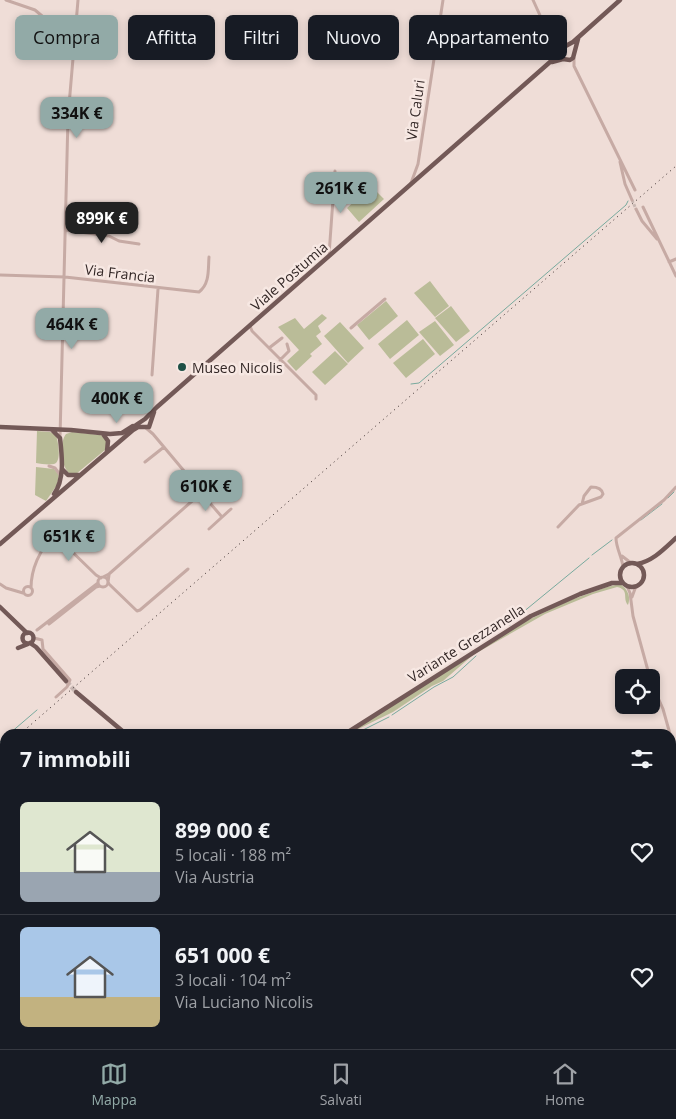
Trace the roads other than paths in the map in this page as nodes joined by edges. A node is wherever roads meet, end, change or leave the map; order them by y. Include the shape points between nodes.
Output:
1 (6, 0) edge
2 (78, 0) edge
3 (443, 0) edge
4 (533, 0) edge
5 (620, 0) edge
6 (41, 15) edge
7 (77, 15) edge
8 (540, 15) edge
9 (582, 34) junction
10 (567, 45) edge
11 (567, 46) edge
12 (574, 54) junction
13 (567, 59) edge
14 (73, 60) edge
15 (552, 60) edge
16 (565, 60) joint
17 (547, 64) junction
18 (574, 66) junction
19 (616, 149) junction
20 (419, 165) junction
21 (430, 167) junction
22 (335, 171) dead end
23 (417, 171) junction
24 (421, 175) junction
25 (410, 184) junction
26 (635, 190) dead end
27 (632, 200) tunnel mouth
28 (644, 207) dead end
29 (636, 209) tunnel mouth
30 (66, 230) junction
31 (659, 241) junction
32 (138, 244) dead end
33 (209, 256) dead end
34 (329, 256) junction
35 (676, 259) edge
36 (669, 262) junction
37 (0, 275) edge
38 (676, 276) edge
39 (65, 278) junction
40 (158, 289) junction
41 (385, 299) dead end
42 (250, 326) junction
43 (351, 328) dead end
44 (282, 338) dead end
45 (286, 344) dead end
46 (269, 348) junction
47 (280, 360) junction
48 (152, 375) dead end
49 (316, 399) dead end
50 (157, 407) junction
51 (60, 422) junction
52 (146, 424) junction
53 (136, 425) junction
54 (0, 427) edge
55 (51, 429) junction
56 (60, 429) junction
57 (71, 430) junction
58 (101, 433) junction
59 (60, 440) junction
60 (164, 447) junction
61 (106, 452) junction
62 (145, 462) dead end
63 (49, 466) dead end
64 (62, 467) junction
65 (80, 475) junction
66 (61, 477) junction
67 (676, 487) edge
68 (201, 493) junction
69 (47, 503) junction
70 (582, 504) junction
71 (231, 509) dead end
72 (222, 517) junction
73 (558, 528) dead end
74 (208, 529) dead end
75 (676, 538) edge
76 (0, 544) edge
77 (622, 555) junction
78 (654, 557) junction
79 (634, 563) junction
80 (623, 567) junction
81 (188, 569) dead end
82 (620, 573) junction
83 (644, 573) junction
84 (109, 574) junction
85 (96, 576) junction
86 (102, 578) junction
87 (108, 582) junction
88 (0, 584) edge
89 (98, 584) junction
90 (606, 585) junction
91 (625, 585) junction
92 (106, 586) junction
93 (112, 586) junction
94 (636, 586) junction
95 (29, 587) junction
96 (23, 591) junction
97 (632, 600) junction
98 (0, 608) edge
99 (37, 631) joint
100 (29, 638) junction
101 (648, 669) edge
102 (66, 681) tunnel mouth
103 (76, 692) tunnel mouth
104 (56, 697) dead end
105 (660, 702) edge
106 (120, 729) edge
107 (353, 729) edge
108 (669, 729) edge

1 - 6 street
2 - 7 street
3 - 20 street, Via Caluri
4 - 8 street
5 - 9 main road, Viale Postumia
9 - 10 main road, Viale Postumia
9 - 12 main road
11 - 12 main road via 572,46
12 - 13 main road, Viale Postumia
12 - 18 street
14 - 30 street via 68,117
15 - 17 main road, Viale Postumia
16 - 17 main road, Viale Postumia
16 - 18 street
17 - 21 main road, Viale Postumia
18 - 19 street
19 - 26 street
19 - 27 street
20 - 21 street via 425,169
20 - 23 street, Via Caluri
20 - 24 street, Via Caluri
21 - 24 main road, Viale Postumia
22 - 34 street
23 - 24 street
23 - 25 street, Via Caluri
24 - 25 main road, Viale Postumia
25 - 34 main road, Viale Postumia
28 - 31 street
29 - 31 street
30 - 32 street
30 - 39 street
31 - 36 street
33 - 40 street, Via Francia via 207,281 199,292
34 - 42 main road, Viale Postumia
35 - 36 street
36 - 38 street
37 - 39 street, Via Francia
39 - 40 street, Via Francia
39 - 51 street
40 - 48 street
41 - 43 street
42 - 46 street
42 - 50 main road, Viale Postumia
44 - 46 street
45 - 47 street via 289,351
46 - 47 street
47 - 49 street via 316,395
50 - 52 main road, Viale Postumia
50 - 53 main road, Viale Postumia
51 - 55 street
51 - 56 street
51 - 57 street
52 - 53 main road
52 - 60 street
52 - 61 main road via 133,430
53 - 58 main road via 122,433
54 - 55 main road
55 - 56 main road
55 - 59 main road
56 - 57 main road
56 - 59 street
57 - 58 main road
57 - 59 main road
58 - 61 main road via 108,441
59 - 64 main road
60 - 62 street
60 - 68 street
61 - 65 main road
63 - 66 street via 58,470
64 - 65 main road via 68,475
64 - 66 main road
65 - 69 main road
66 - 69 main road via 58,490
67 - 77 street via 618,536 616,542
68 - 72 street
68 - 84 street
69 - 76 main road
70 - 70 street via 601,497 602,491 591,488
70 - 73 street
71 - 72 street
72 - 74 street
75 - 78 main road
77 - 79 street
77 - 80 street
78 - 79 main road via 644,563
78 - 83 main road
79 - 80 main road
79 - 83 main road
80 - 82 main road, Variante Grezzanella
81 - 93 street via 137,611
82 - 90 main road, Variante Grezzanella
82 - 91 main road
83 - 94 main road via 642,582
84 - 86 street
84 - 87 street
85 - 86 street
85 - 89 street
85 - 95 street via 61,541 55,539 40,551
86 - 87 street
86 - 89 street
87 - 92 street
87 - 93 street
88 - 96 street
89 - 92 street
89 - 99 street
90 - 91 main road, Variante Grezzanella
90 - 107 main road, Variante Grezzanella via 531,616
91 - 94 main road, Variante Grezzanella
91 - 97 street
92 - 93 street
94 - 97 street
95 - 96 street
95 - 96 street via 30,595
97 - 101 street via 633,616
98 - 100 main road
99 - 100 main road
100 - 102 main road
100 - 104 street via 42,640 43,649 70,680 67,688
103 - 106 main road
105 - 108 street

